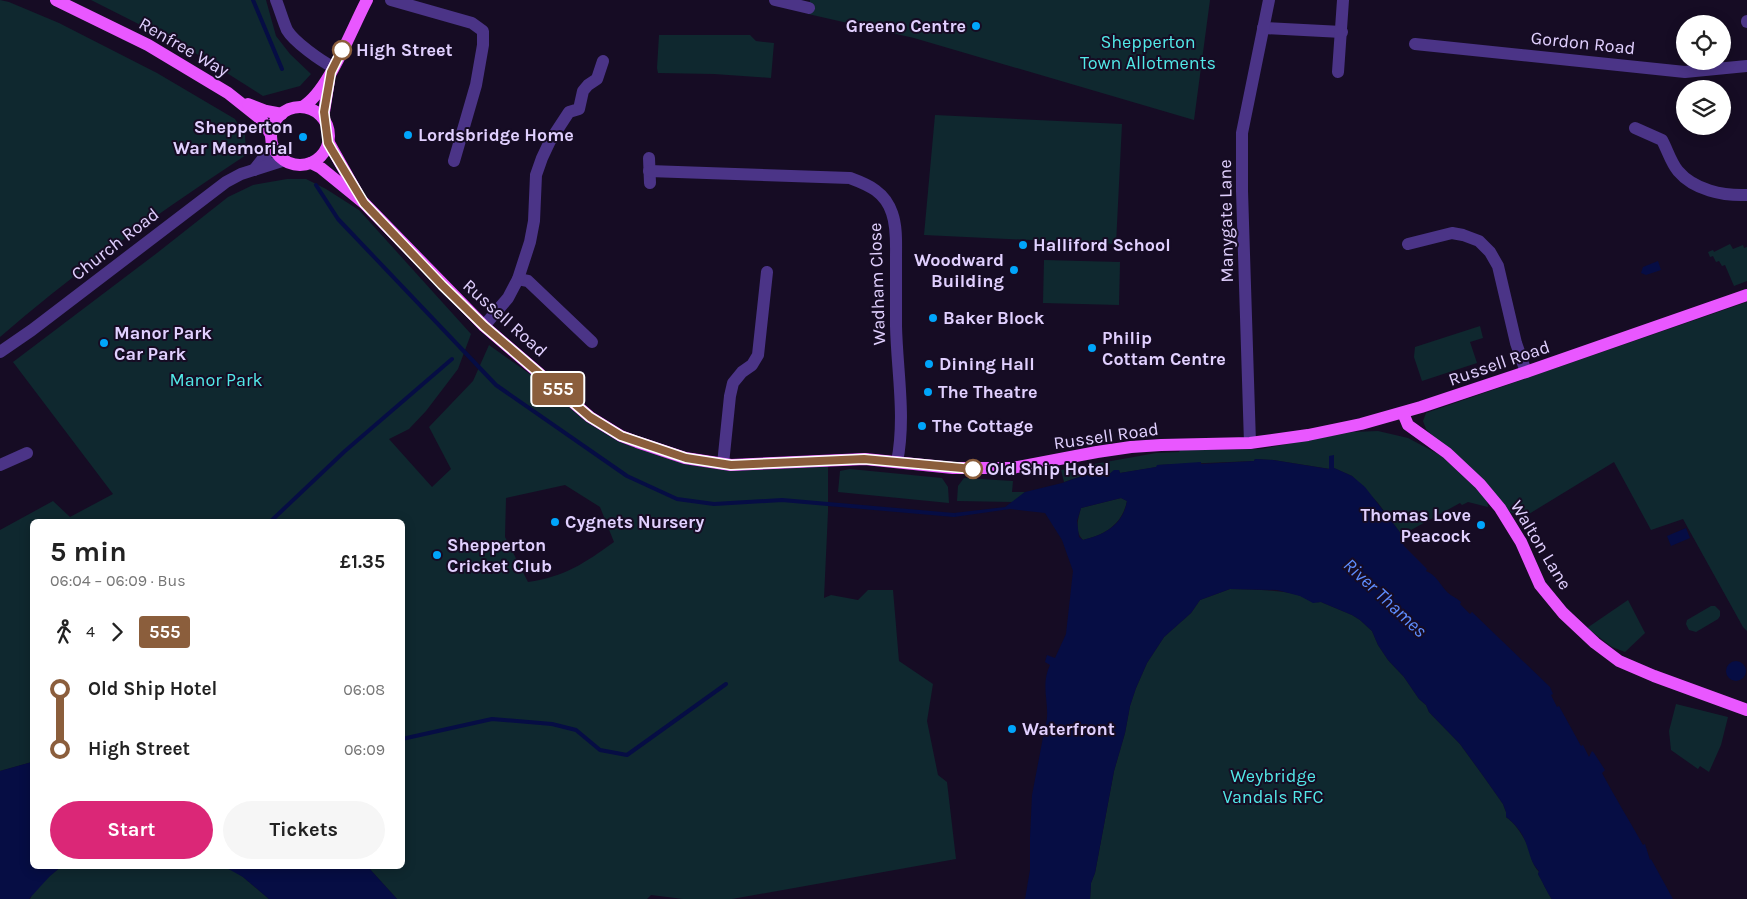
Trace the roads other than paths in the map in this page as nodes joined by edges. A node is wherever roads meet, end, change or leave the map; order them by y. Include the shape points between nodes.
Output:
1 (56, 0) edge
2 (276, 0) edge
3 (367, 0) edge
4 (391, 0) edge
5 (775, 0) edge
6 (1268, 0) edge
7 (1343, 0) edge
8 (809, 8) dead end
9 (1263, 28) junction
10 (1342, 32) junction
11 (1415, 44) dead end
12 (603, 61) dead end
13 (1747, 66) edge
14 (332, 69) junction
15 (1338, 72) dead end
16 (238, 101) junction
17 (302, 107) junction
18 (282, 114) junction
19 (324, 119) junction
20 (1635, 128) dead end
21 (272, 141) junction
22 (328, 143) junction
23 (649, 158) dead end
24 (285, 160) junction
25 (454, 161) dead end
26 (311, 163) junction
27 (254, 170) junction
28 (1747, 195) edge
29 (364, 203) junction
30 (1408, 244) dead end
31 (767, 272) dead end
32 (518, 278) junction
33 (1747, 295) edge
34 (484, 326) junction
35 (592, 342) dead end
36 (0, 352) edge
37 (1526, 372) junction
38 (1403, 413) junction
39 (1250, 443) junction
40 (27, 453) dead end
41 (897, 462) junction
42 (723, 464) junction
43 (0, 465) edge
44 (1747, 710) edge

1 - 16 main road, Renfree Way via 148,45
2 - 14 street via 292,36
3 - 14 main road
4 - 25 street via 472,23 483,31 476,85
5 - 8 street
6 - 9 street, Manygate Lane
7 - 10 street
9 - 10 street
9 - 39 street, Manygate Lane via 1242,133
10 - 15 street
11 - 13 street, Gordon Road via 1685,72
12 - 32 street via 597,79 583,91 579,109 570,112 550,141 539,167 534,222
14 - 17 main road via 316,97
14 - 19 main road
16 - 18 main road, Renfree Way
16 - 21 main road, Renfree Way via 262,120
17 - 18 main road
17 - 19 main road via 311,109
18 - 21 main road via 276,120
19 - 22 main road
20 - 28 street via 1662,140 1677,170 1689,182 1712,192
21 - 24 main road
21 - 27 street, Church Road
22 - 26 main road via 319,158
22 - 29 main road, Russell Road
23 - 41 street, Wadham Close via 649,177 850,178 882,195 892,212 896,230 896,329 902,426
24 - 26 main road via 301,165
24 - 27 street, Church Road
26 - 29 main road, Russell Road via 326,171
27 - 36 street, Church Road via 226,182
29 - 34 main road, Russell Road
30 - 37 street via 1452,233 1479,241 1490,252 1498,266
31 - 42 street via 758,356 733,383
32 - 34 street via 508,298
32 - 35 street via 528,280
33 - 37 main road, Russell Road
34 - 42 main road, Russell Road via 590,417 621,436 686,458
37 - 38 main road, Russell Road
38 - 39 main road, Russell Road via 1308,435
38 - 44 main road, Walton Lane via 1408,425 1480,484 1518,535 1540,585 1563,613 1595,643 1619,661
39 - 41 main road, Russell Road via 1131,448 1012,468 973,469
40 - 43 street
41 - 42 main road, Russell Road via 864,459

